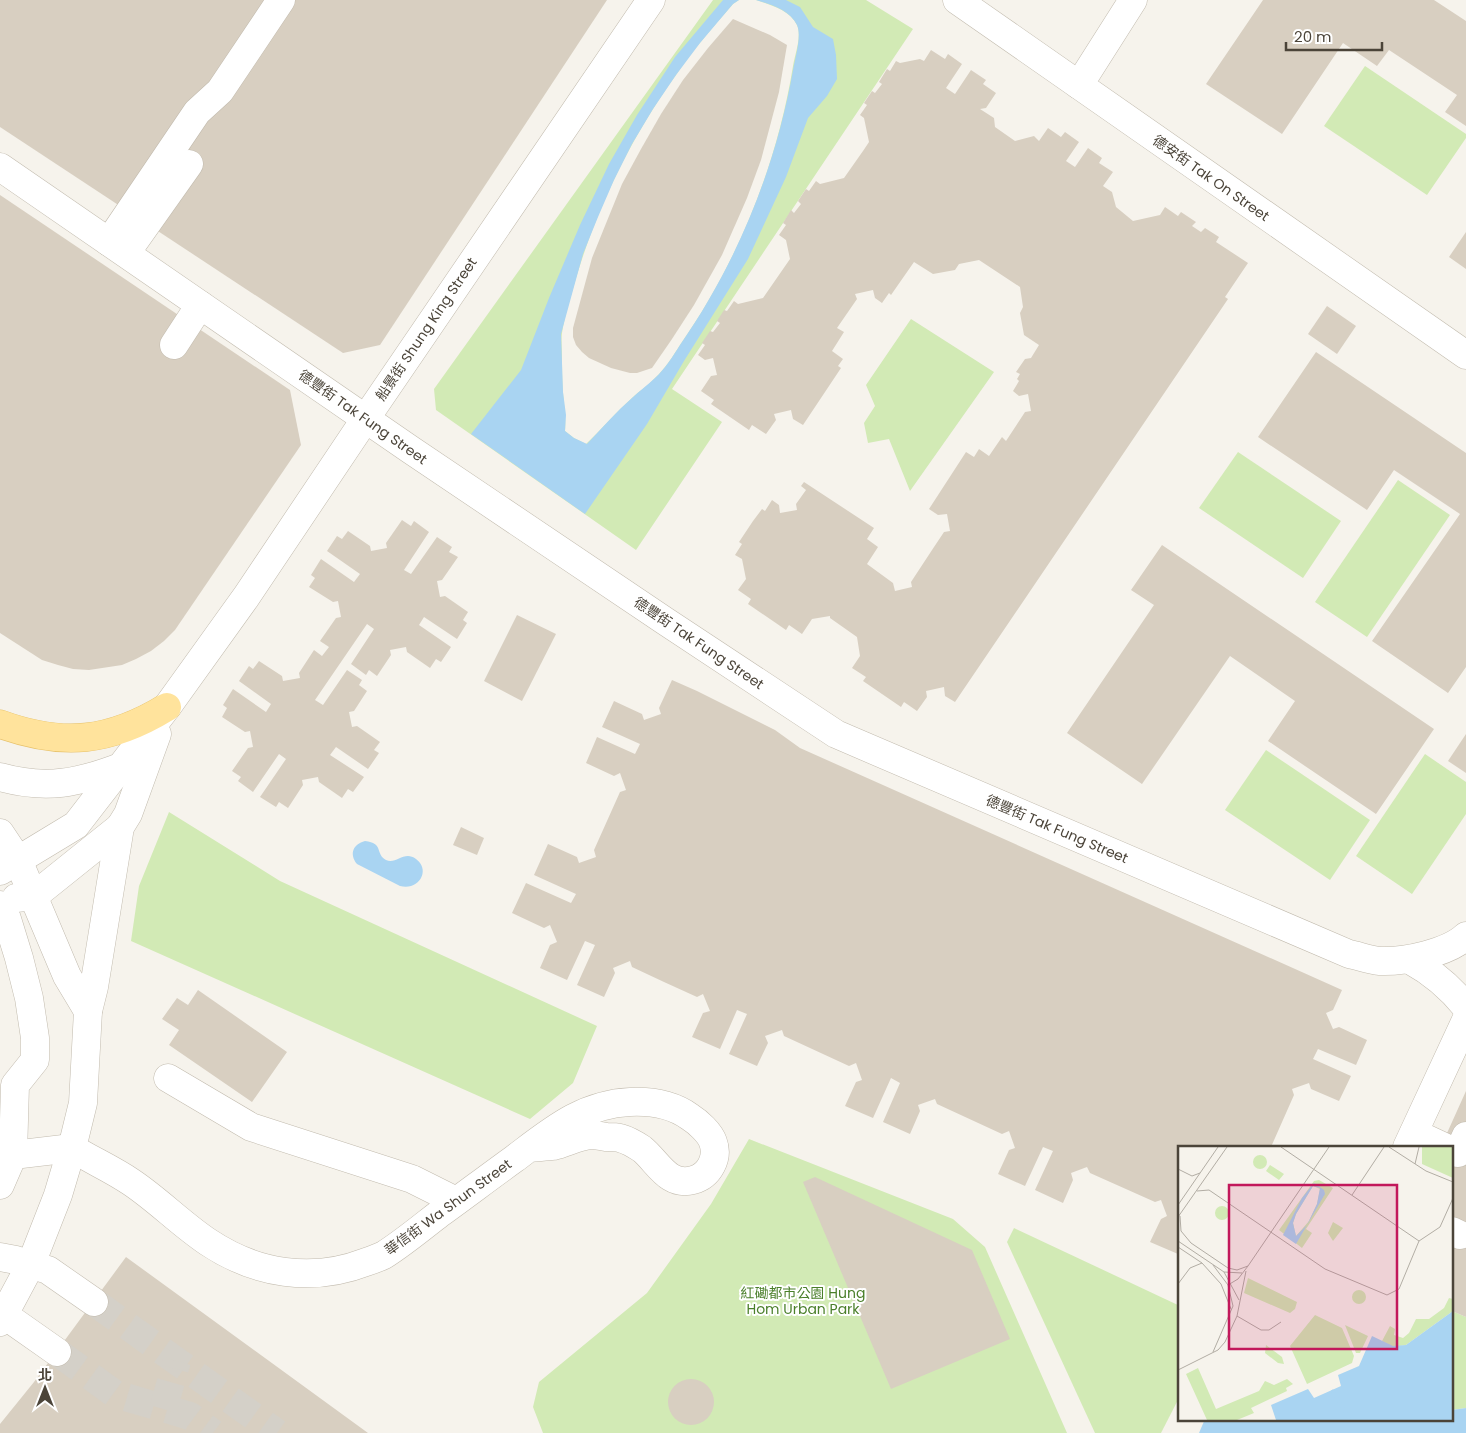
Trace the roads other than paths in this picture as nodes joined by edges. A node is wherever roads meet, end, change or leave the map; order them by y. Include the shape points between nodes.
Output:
1 (281, 0) edge
2 (651, 0) edge
3 (957, 0) edge
4 (1134, 0) edge
5 (1080, 85) junction
6 (189, 164) dead end
7 (0, 167) edge
8 (117, 248) junction
9 (200, 305) junction
10 (174, 345) dead end
11 (1466, 355) edge
12 (366, 418) junction
13 (167, 707) junction
14 (0, 724) edge
15 (123, 766) junction
16 (0, 776) edge
17 (120, 828) junction
18 (0, 833) edge
19 (9, 865) edge
20 (34, 896) junction
21 (0, 899) edge
22 (0, 905) edge
23 (1466, 936) edge
24 (1410, 960) junction
25 (1466, 1007) edge
26 (88, 1011) junction
27 (1466, 1020) edge
28 (8, 1077) edge
29 (168, 1078) dead end
30 (1466, 1136) edge
31 (1411, 1140) edge
32 (1439, 1146) edge
33 (72, 1148) junction
34 (529, 1148) junction
35 (1454, 1151) edge
36 (12, 1155) junction
37 (0, 1185) edge
38 (456, 1202) junction
39 (0, 1258) edge
40 (31, 1264) junction
41 (94, 1302) tunnel mouth
42 (2, 1316) edge
43 (57, 1352) tunnel mouth

1 - 8 street via 220,91 198,112
2 - 12 street, 船景街 Shung King Street
3 - 5 street, 德安街 Tak On Street
4 - 5 street
5 - 11 street, 德安街 Tak On Street
6 - 8 street
7 - 8 street, 德豐街 Tak Fung Street
8 - 9 street, 德豐街 Tak Fung Street
9 - 10 street
9 - 12 street, 德豐街 Tak Fung Street
12 - 13 street, 船景街 Shung King Street via 246,597
12 - 24 street, 德豐街 Tak Fung Street via 836,734 1349,954 1379,961
13 - 14 main road via 121,730 96,736 44,737
13 - 15 street, 船景街 Shung King Street
13 - 17 street, 船景街 Shung King Street
15 - 16 street via 69,783 18,782
15 - 19 street, 船景街 Shung King Street via 76,825
17 - 20 street
17 - 26 street
18 - 19 street
19 - 20 street
20 - 21 street
20 - 26 street via 66,976
22 - 28 street via 20,958 35,1038 35,1060
23 - 24 street, 德豐街 Tak Fung Street via 1440,950
24 - 25 street via 1443,982
26 - 33 street via 83,1103
27 - 31 street
28 - 36 street
29 - 38 street via 252,1127 412,1179
30 - 35 street via 1458,1153
31 - 32 street
33 - 36 street
33 - 38 street, 華信街 Wa Shun Street via 132,1182 208,1242 240,1261 275,1271 312,1274 349,1269 383,1255
33 - 40 street
34 - 34 street, 華信街 Wa Shun Street via 582,1113 606,1105 649,1102 670,1106 692,1117 710,1135 714,1158 703,1176 678,1181 670,1178 641,1148 620,1138 592,1135 553,1146
34 - 38 street, 華信街 Wa Shun Street
36 - 37 street
39 - 40 street
40 - 41 street via 48,1270
40 - 42 street
42 - 43 street

